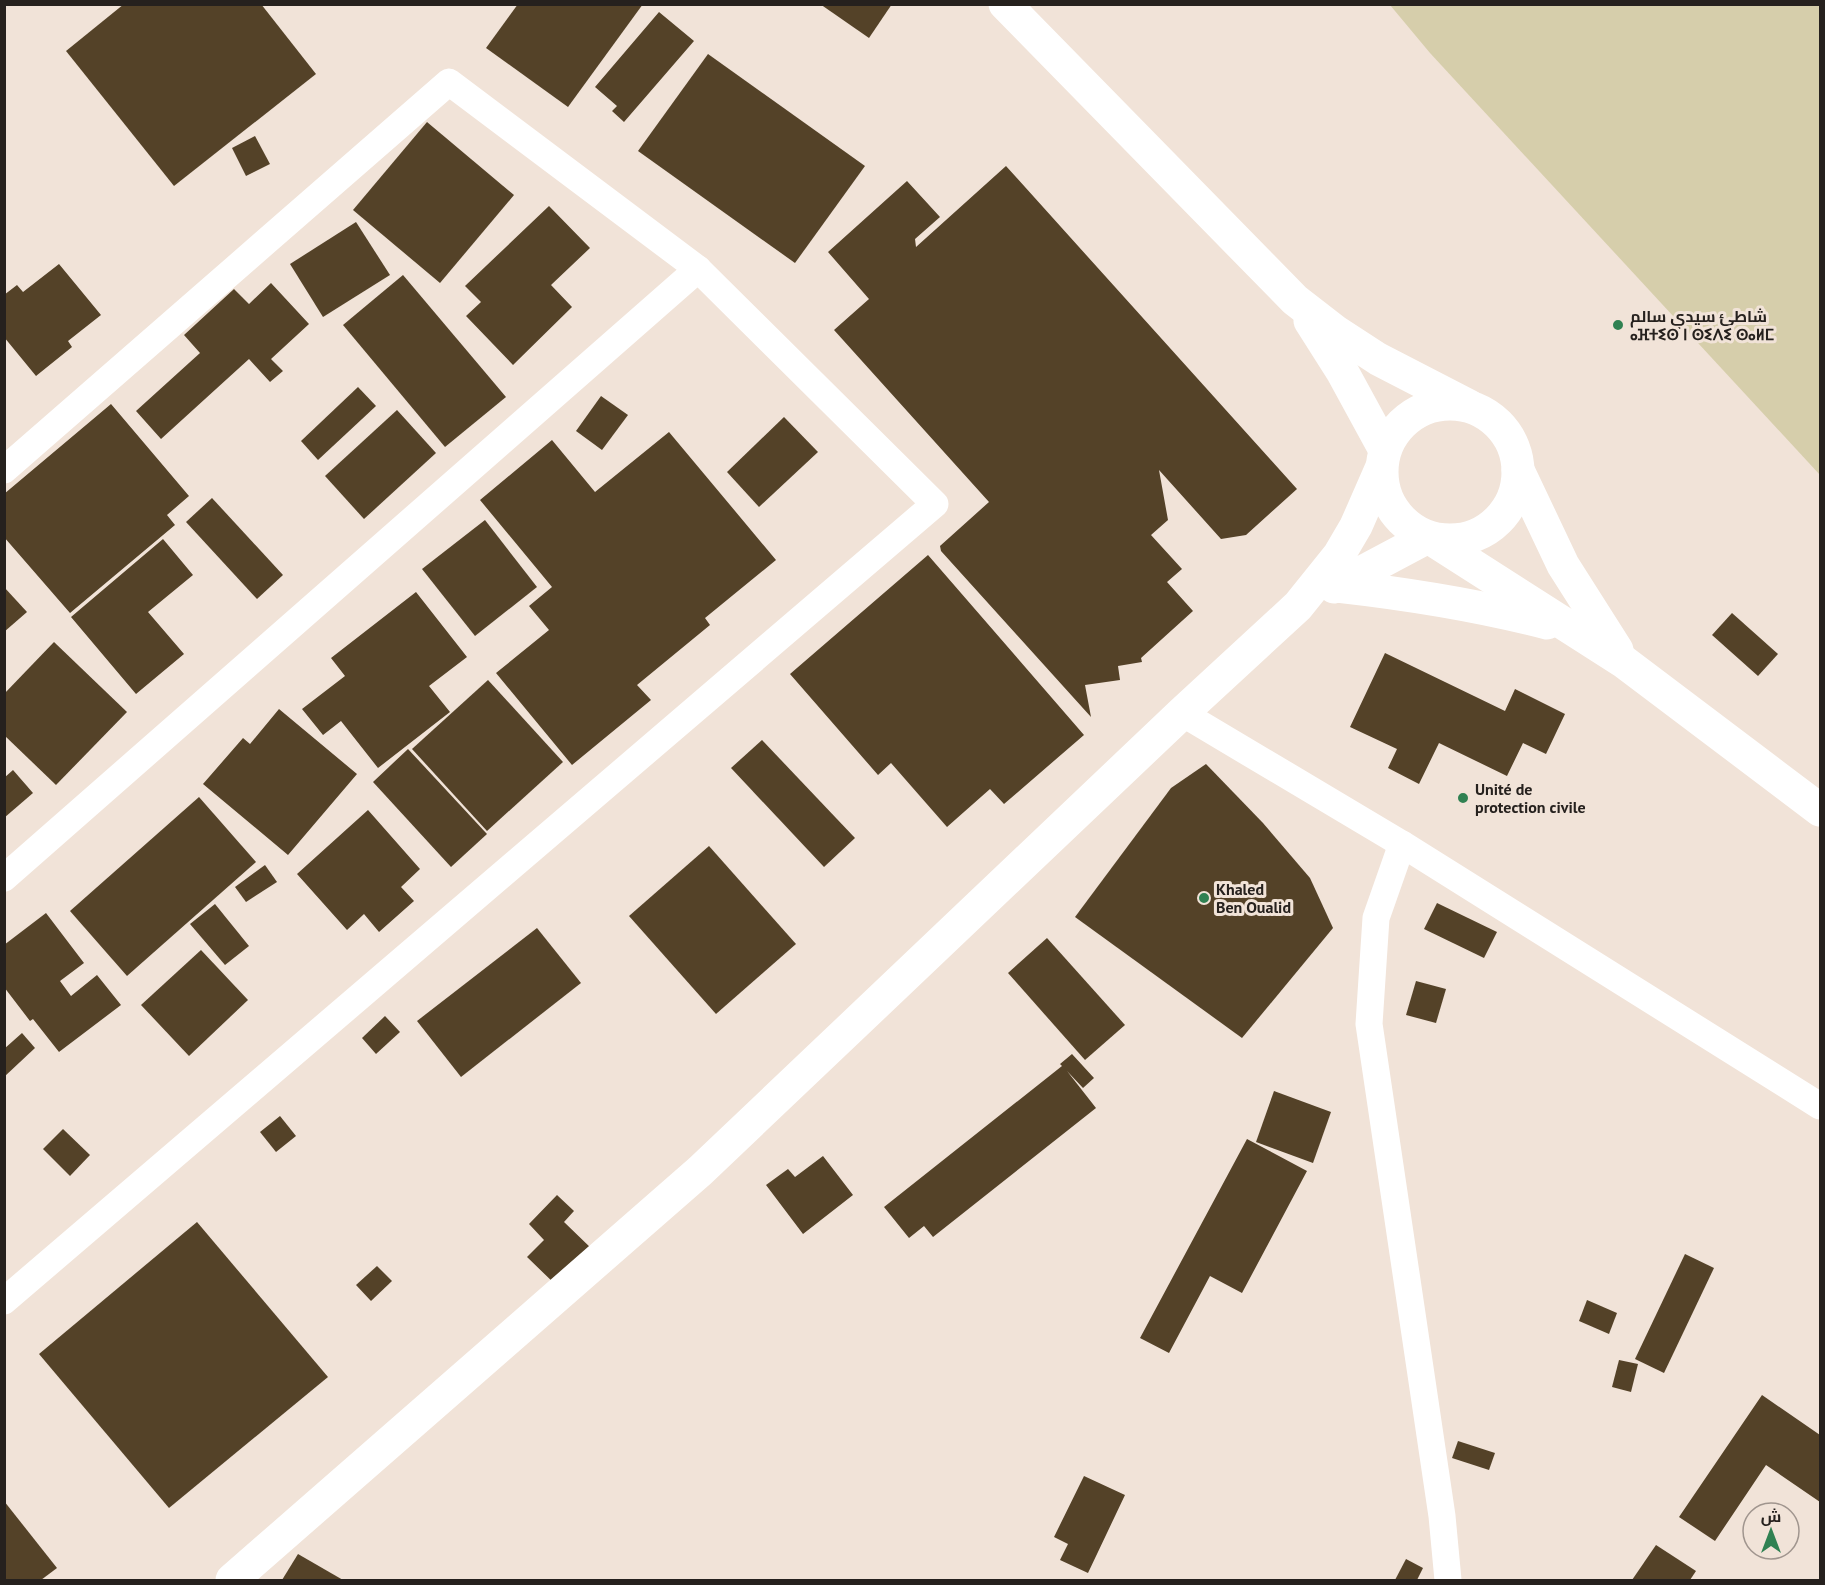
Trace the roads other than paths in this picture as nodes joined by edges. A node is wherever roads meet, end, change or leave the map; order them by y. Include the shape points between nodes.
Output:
1 (1005, 4) edge
2 (698, 268) junction
3 (1295, 300) junction
4 (1469, 406) junction
5 (1383, 459) junction
6 (4, 470) edge
7 (1518, 470) junction
8 (1429, 538) junction
9 (1337, 586) junction
10 (1298, 606) junction
11 (1578, 632) junction
12 (1624, 662) junction
13 (1182, 713) junction
14 (1821, 810) edge
15 (1402, 844) junction
16 (4, 878) edge
17 (1821, 1106) edge
18 (4, 1300) edge
19 (232, 1581) edge
20 (1448, 1581) edge

1 - 3 street
2 - 6 street via 449,82
2 - 16 street
2 - 18 street via 934,504
3 - 4 street via 1378,359
3 - 5 street via 1343,373
4 - 5 street via 1448,404 1409,417 1395,432
4 - 7 street via 1504,430 1514,449
5 - 8 street via 1384,491 1393,511 1408,527
5 - 10 street via 1345,545
7 - 8 street via 1516,491 1491,526 1473,537 1451,541
7 - 12 street via 1563,565
8 - 9 street
8 - 11 street
9 - 10 street
9 - 11 street via 1458,602
10 - 13 street
11 - 12 street
12 - 14 street
13 - 15 street
13 - 19 street via 700,1171
15 - 17 street
15 - 20 street via 1376,918 1369,1024 1442,1516

